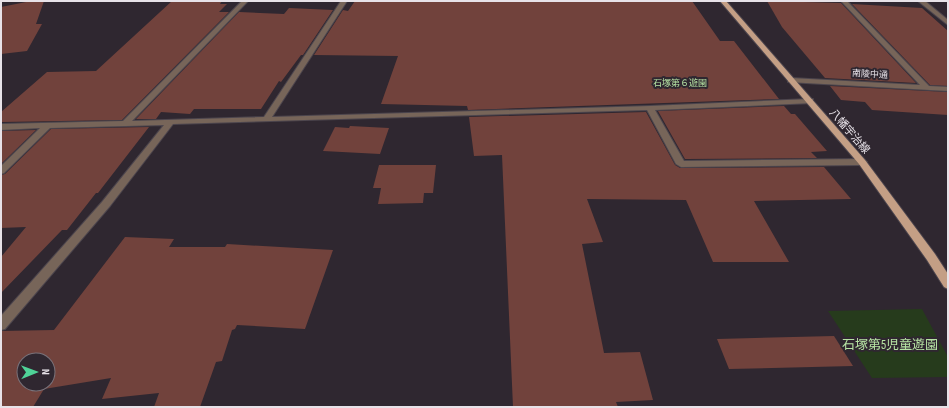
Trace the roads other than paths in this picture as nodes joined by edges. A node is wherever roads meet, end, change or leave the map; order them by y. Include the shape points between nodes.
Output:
1 (245, 1) edge
2 (344, 1) edge
3 (723, 1) edge
4 (844, 1) edge
5 (921, 1) edge
6 (948, 23) edge
7 (791, 80) junction
8 (926, 87) junction
9 (948, 89) edge
10 (810, 102) junction
11 (650, 108) junction
12 (267, 118) junction
13 (171, 121) junction
14 (126, 122) junction
15 (47, 126) junction
16 (1, 127) edge
17 (862, 162) junction
18 (1, 171) edge
19 (948, 284) edge
20 (1, 325) edge

1 - 14 street
2 - 12 street
3 - 7 main road, 八幡宇治線
4 - 8 street
5 - 6 street
7 - 8 street, 南陵中通
7 - 10 main road, 八幡宇治線
8 - 9 street, 南陵中通
10 - 11 street
10 - 17 main road, 八幡宇治線
11 - 12 street
11 - 17 street via 681,164
12 - 13 street
13 - 14 street
13 - 20 street via 106,204
14 - 15 street
15 - 16 street
15 - 18 street
17 - 19 main road, 八幡宇治線

